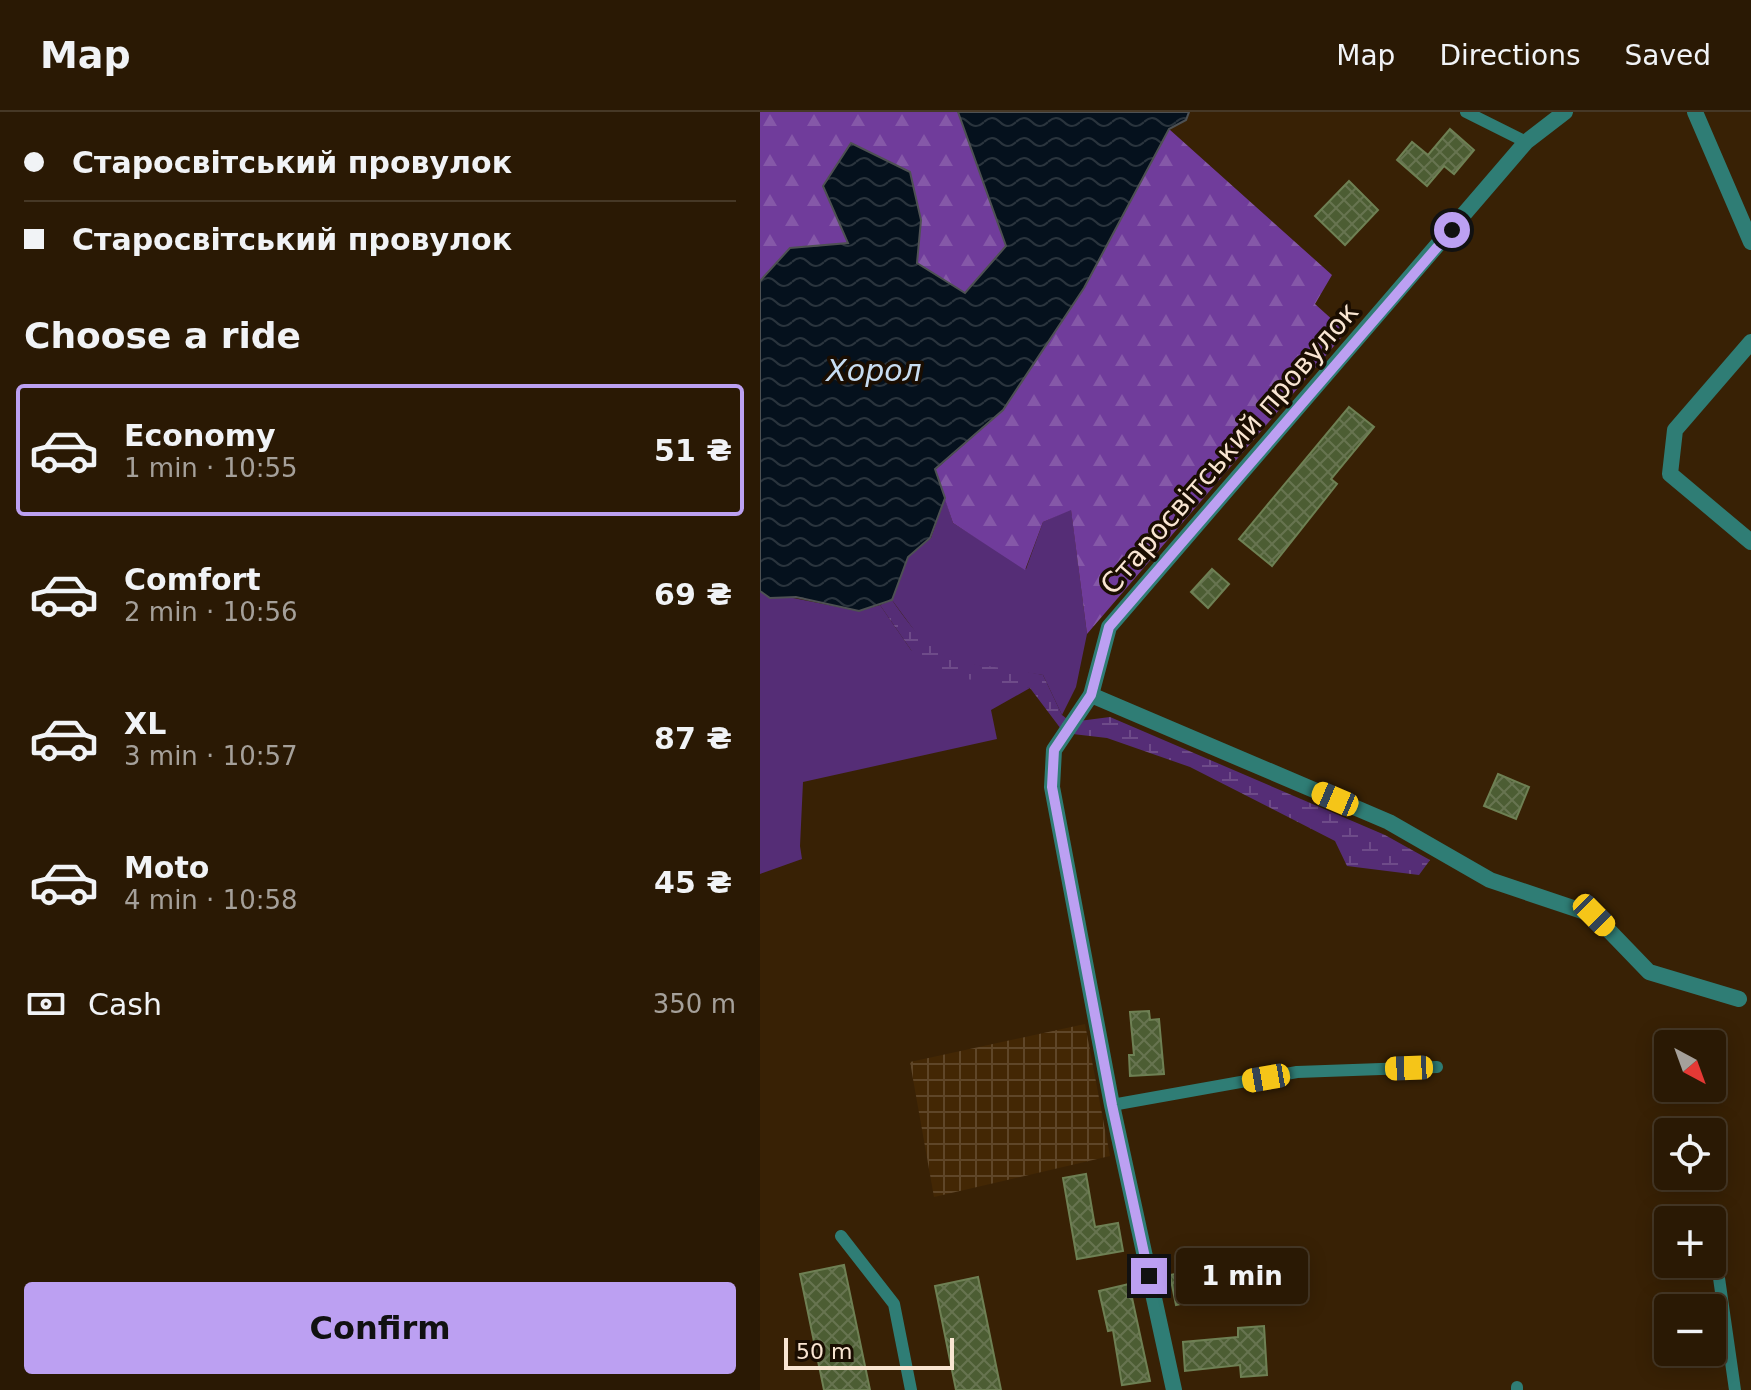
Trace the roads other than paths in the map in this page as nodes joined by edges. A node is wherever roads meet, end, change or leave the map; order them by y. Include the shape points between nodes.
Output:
1 (1466, 112) edge
2 (1565, 112) edge
3 (1695, 112) edge
4 (1526, 142) junction
5 (1751, 242) edge
6 (1751, 342) edge
7 (1751, 542) edge
8 (1091, 695) junction
9 (1739, 999) dead end
10 (1437, 1067) dead end
11 (1112, 1105) junction
12 (841, 1236) dead end
13 (1719, 1278) edge
14 (911, 1390) edge
15 (1174, 1390) edge
16 (1735, 1390) edge

1 - 4 lane
2 - 4 street, Старосвітський провулок
3 - 5 street
4 - 8 street, Старосвітський провулок via 1109,627
6 - 7 street via 1675,430 1670,474
8 - 9 street via 1389,822 1490,880 1594,915 1649,972
8 - 11 street, Старосвітський провулок via 1054,750 1052,787
10 - 11 lane via 1297,1072
11 - 15 street, Старосвітський провулок
12 - 14 lane via 894,1304
13 - 16 lane

